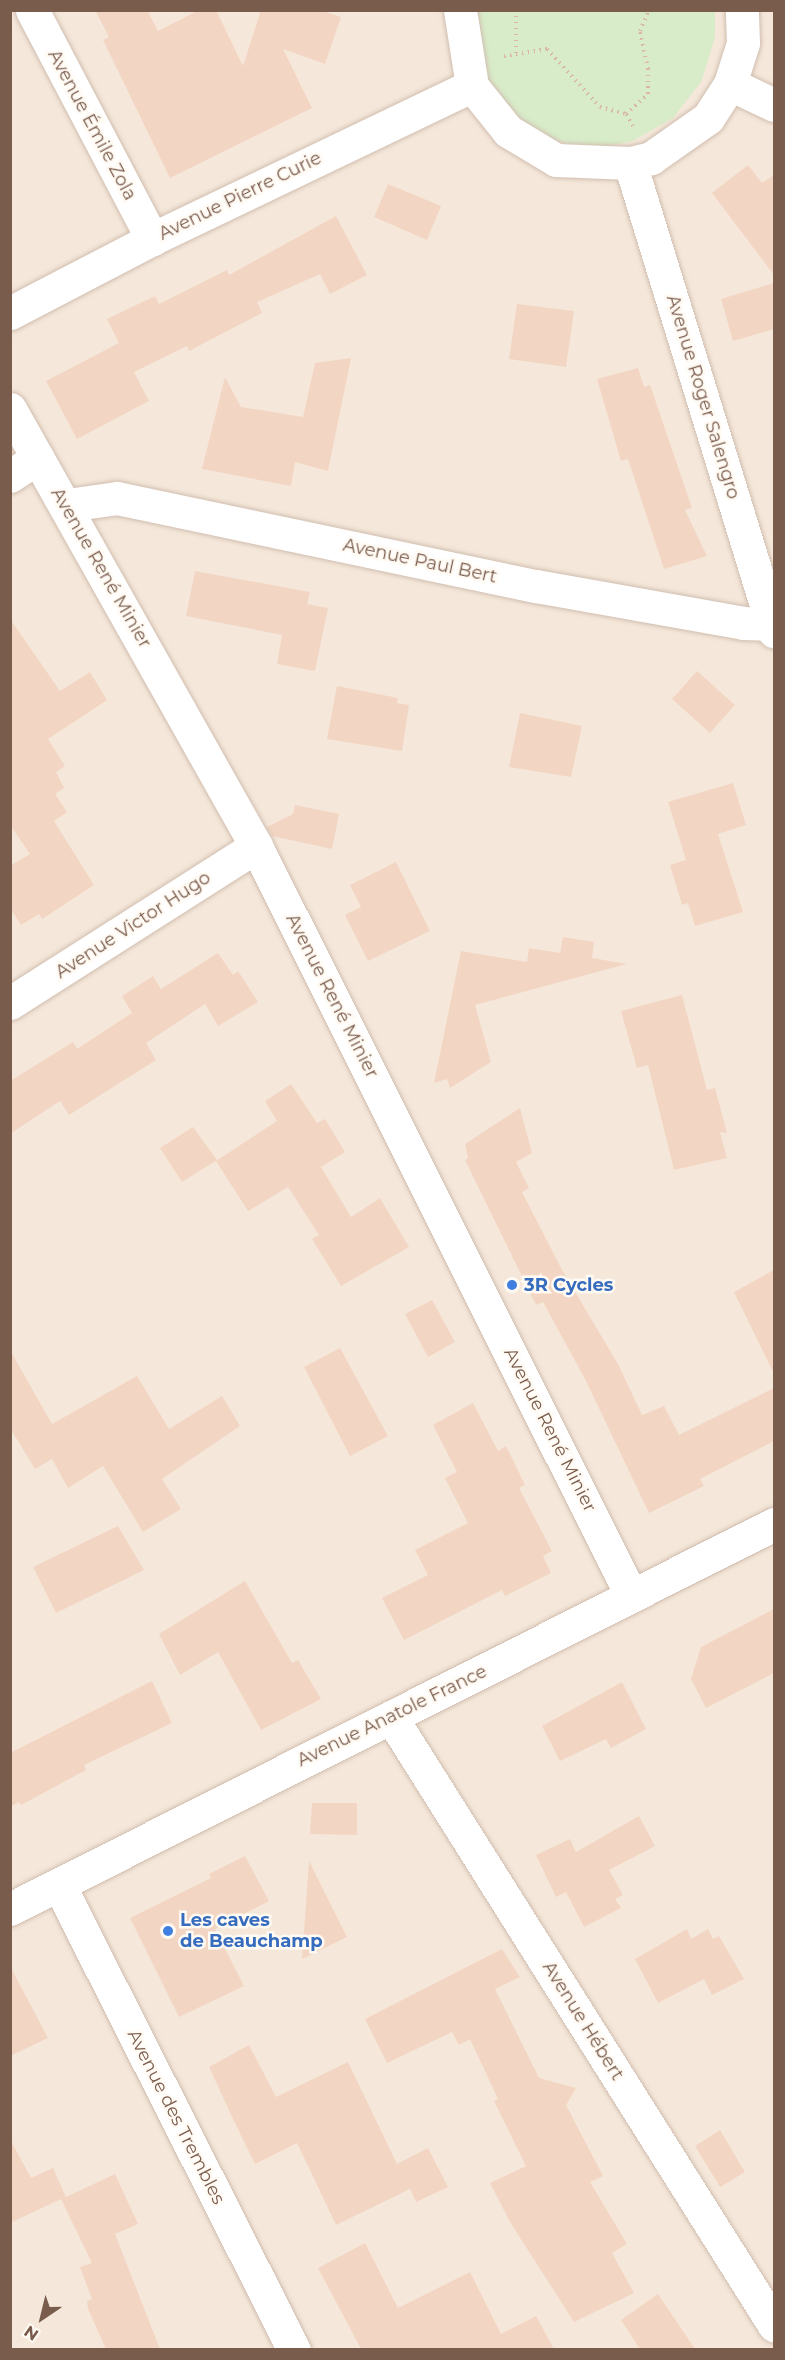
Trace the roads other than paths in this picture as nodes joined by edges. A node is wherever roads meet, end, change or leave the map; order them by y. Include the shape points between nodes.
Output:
1 (32, 10) edge
2 (460, 10) edge
3 (742, 10) edge
4 (469, 73) junction
5 (730, 84) junction
6 (774, 105) edge
7 (640, 161) junction
8 (152, 238) junction
9 (10, 313) edge
10 (10, 409) edge
11 (38, 458) junction
12 (10, 476) edge
13 (67, 505) junction
14 (774, 626) edge
15 (256, 846) junction
16 (10, 1003) edge
17 (774, 1524) edge
18 (631, 1594) junction
19 (391, 1717) junction
20 (59, 1885) junction
21 (10, 1909) edge
22 (774, 2325) edge
23 (294, 2349) edge

1 - 8 street, Avenue Émile Zola
2 - 4 street
3 - 5 street via 743,44
4 - 7 street via 508,131 556,160
4 - 8 street, Avenue Pierre Curie
5 - 6 street
5 - 7 street via 708,118
7 - 14 street, Avenue Roger Salengro
8 - 9 street, Avenue Pierre Curie
10 - 11 street, Avenue René Minier
11 - 12 street
11 - 13 street, Avenue René Minier
13 - 14 street, Avenue Paul Bert via 117,498 536,586
13 - 15 street, Avenue René Minier
15 - 16 street, Avenue Victor Hugo
15 - 18 street, Avenue René Minier
17 - 18 street, Avenue Anatole France
18 - 19 street, Avenue Anatole France
19 - 20 street, Avenue Anatole France
19 - 22 street, Avenue Hébert
20 - 21 street, Avenue Anatole France
20 - 23 street, Avenue des Trembles

